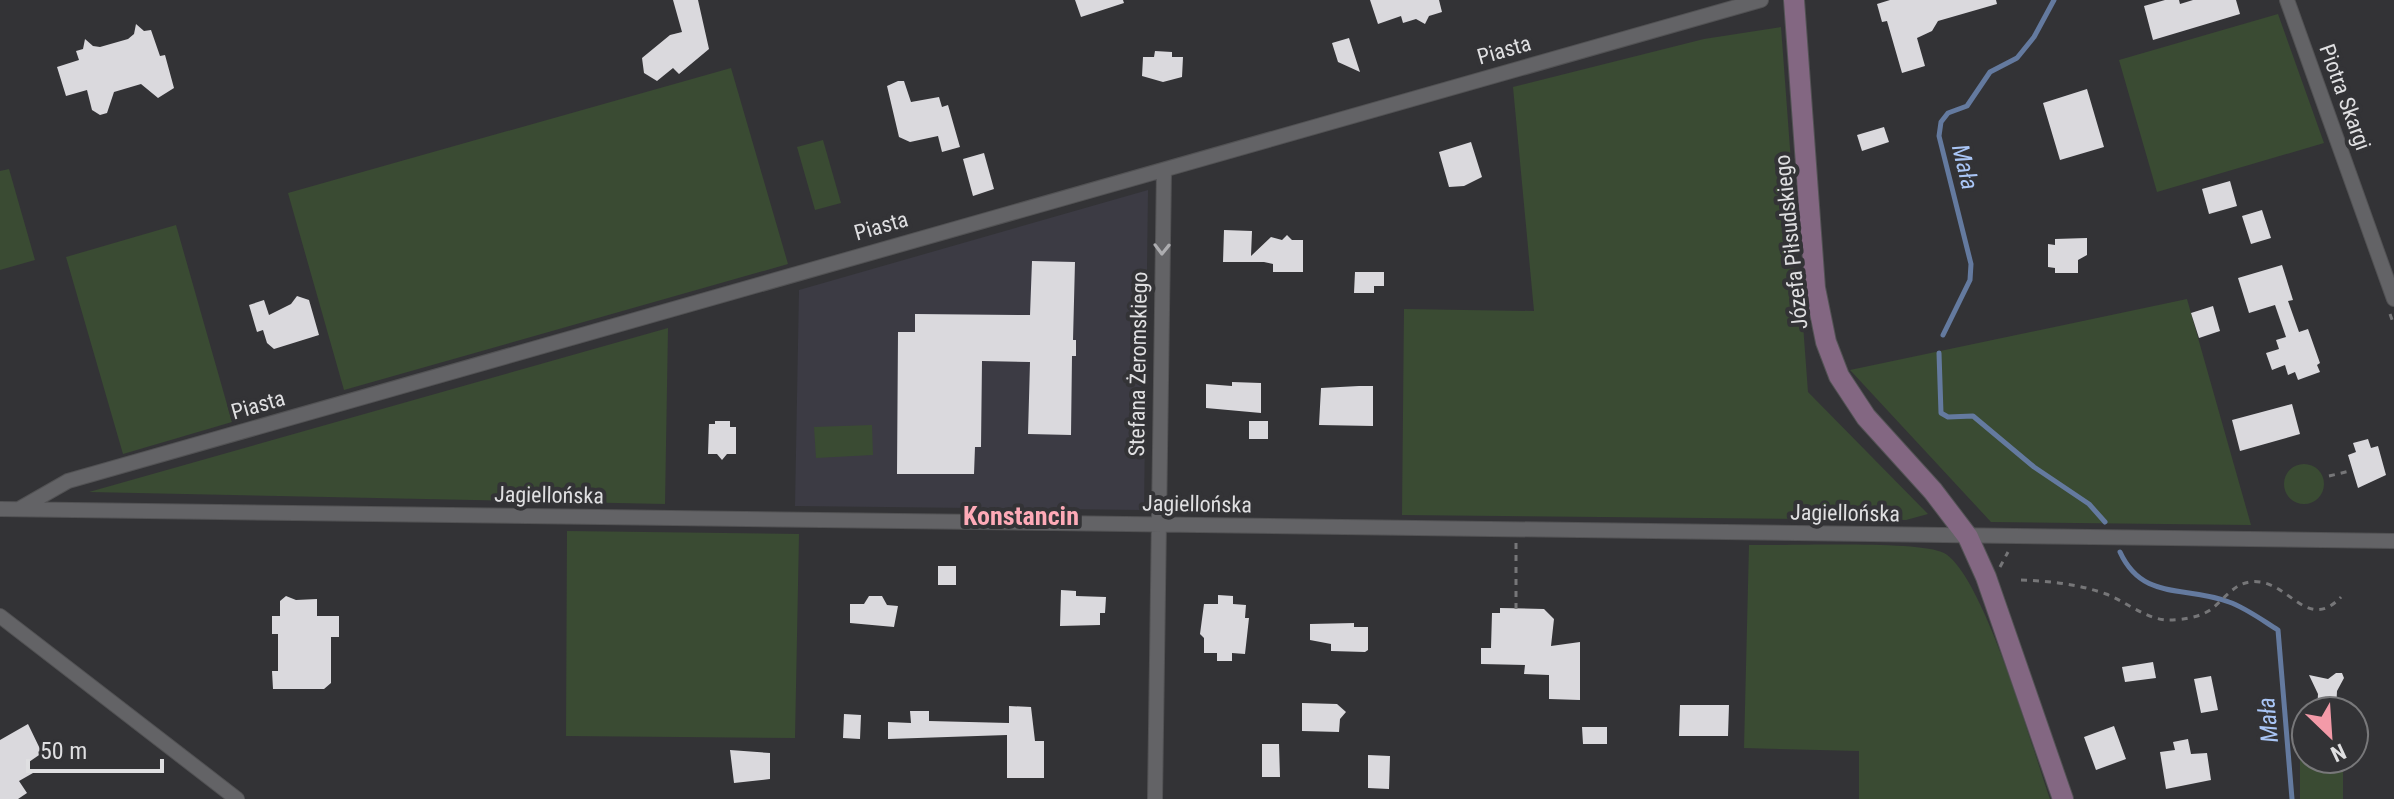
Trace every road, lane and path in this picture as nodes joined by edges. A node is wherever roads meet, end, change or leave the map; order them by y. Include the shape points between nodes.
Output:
1 (1761, 0) edge
2 (1794, 0) edge
3 (2287, 0) edge
4 (1164, 171) junction
5 (2394, 299) edge
6 (2350, 471) dead end
7 (2329, 476) dead end
8 (0, 509) edge
9 (18, 509) junction
10 (1157, 525) junction
11 (1968, 537) junction
12 (2394, 541) edge
13 (1516, 543) dead end
14 (2011, 545) dead end
15 (1997, 574) dead end
16 (2021, 580) dead end
17 (2341, 597) dead end
18 (1516, 609) dead end
19 (0, 616) edge
20 (237, 799) edge
21 (1155, 799) edge
22 (2063, 799) edge

1 - 4 street, Piasta
2 - 11 street, Józefa Piłsudskiego via 1815,288 1826,342 1839,376 1866,417
3 - 5 street, Piotra Skargi
4 - 9 street, Piasta via 68,481
4 -> 10 street, Stefana Żeromskiego
6 - 7 path
8 - 9 street, Jagiellońska
9 - 10 street, Jagiellońska
10 - 11 street, Jagiellońska
10 - 21 street, Stefana Żeromskiego
11 - 12 street, Jagiellońska
11 - 22 street, Józefa Piłsudskiego
13 - 18 path
14 - 15 path
16 - 17 path via 2061,582 2103,593 2164,620 2196,617 2245,583 2260,582 2312,609 2326,609
19 - 20 street

